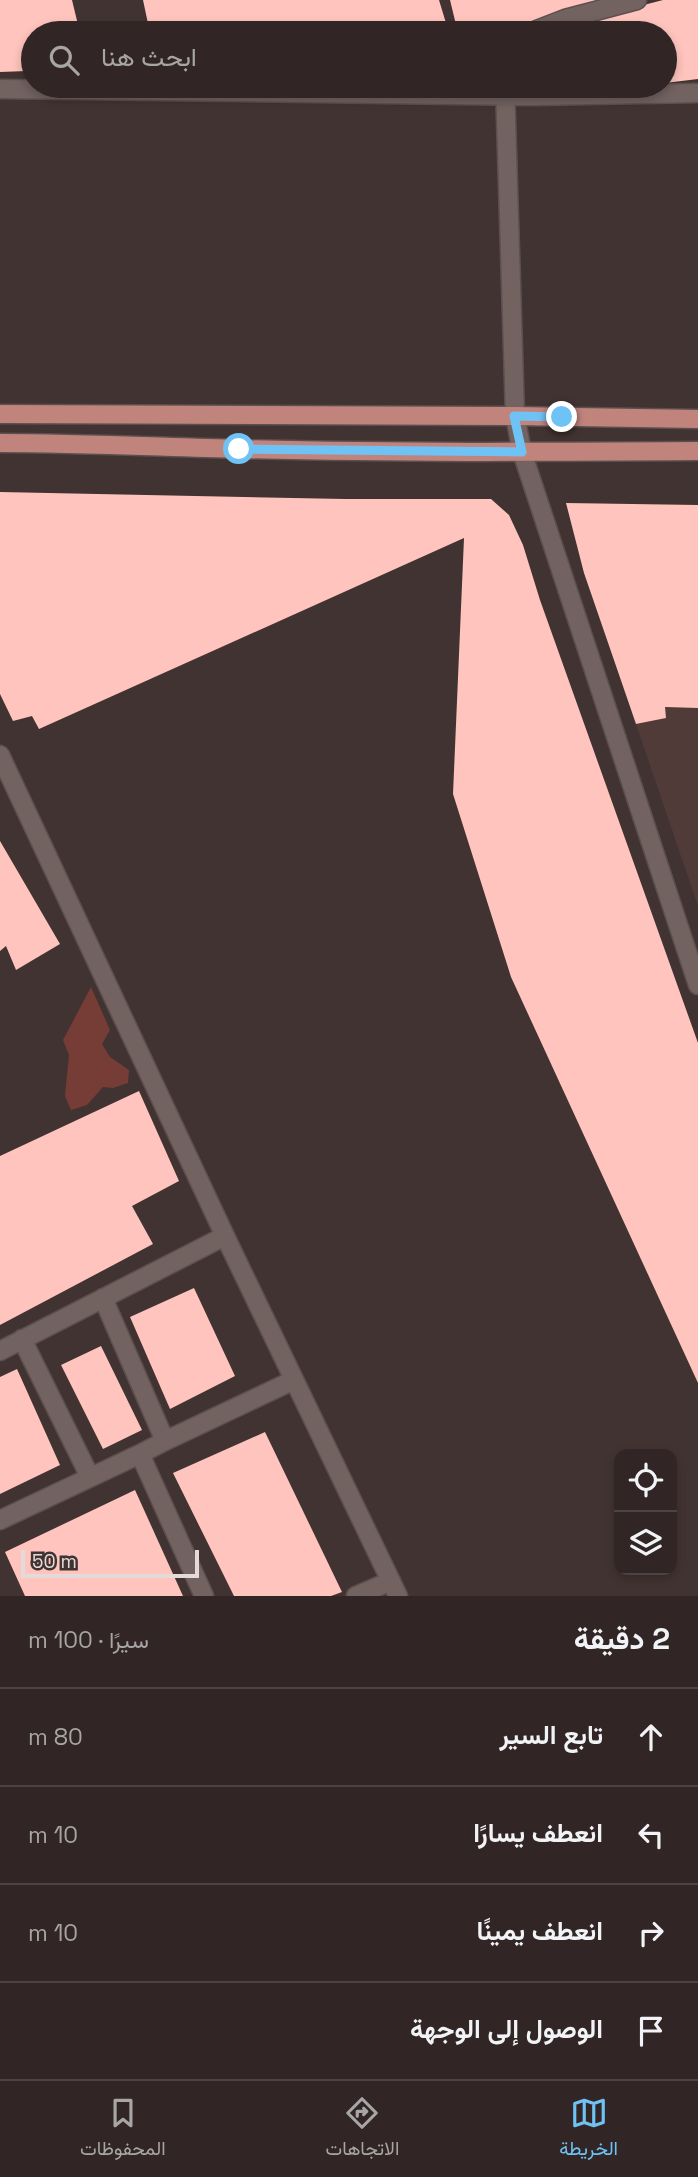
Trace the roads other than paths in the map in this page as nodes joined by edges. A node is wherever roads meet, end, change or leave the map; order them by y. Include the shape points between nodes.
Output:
1 (637, 0) edge
2 (560, 21) edge
3 (0, 89) edge
4 (21, 89) edge
5 (677, 93) edge
6 (698, 93) edge
7 (506, 98) edge
8 (0, 414) edge
9 (514, 416) junction
10 (698, 419) edge
11 (0, 443) edge
12 (698, 451) edge
13 (522, 452) junction
14 (0, 755) edge
15 (698, 985) edge
16 (225, 1236) junction
17 (103, 1298) junction
18 (22, 1339) junction
19 (0, 1351) edge
20 (294, 1380) junction
21 (164, 1441) junction
22 (140, 1454) junction
23 (90, 1477) junction
24 (0, 1520) edge
25 (395, 1588) edge
26 (204, 1596) edge
27 (356, 1596) edge

1 - 2 street
3 - 4 street
5 - 6 street
7 - 9 street
8 - 9 main road
9 - 10 main road
9 - 13 street
11 - 13 main road
12 - 13 main road
13 - 15 street
14 - 16 street
16 - 17 street
16 - 20 street
17 - 18 street
17 - 21 street
18 - 19 street
18 - 23 street
20 - 21 street
20 - 25 street
21 - 22 street
22 - 23 street
22 - 26 street
23 - 24 street
25 - 27 street

